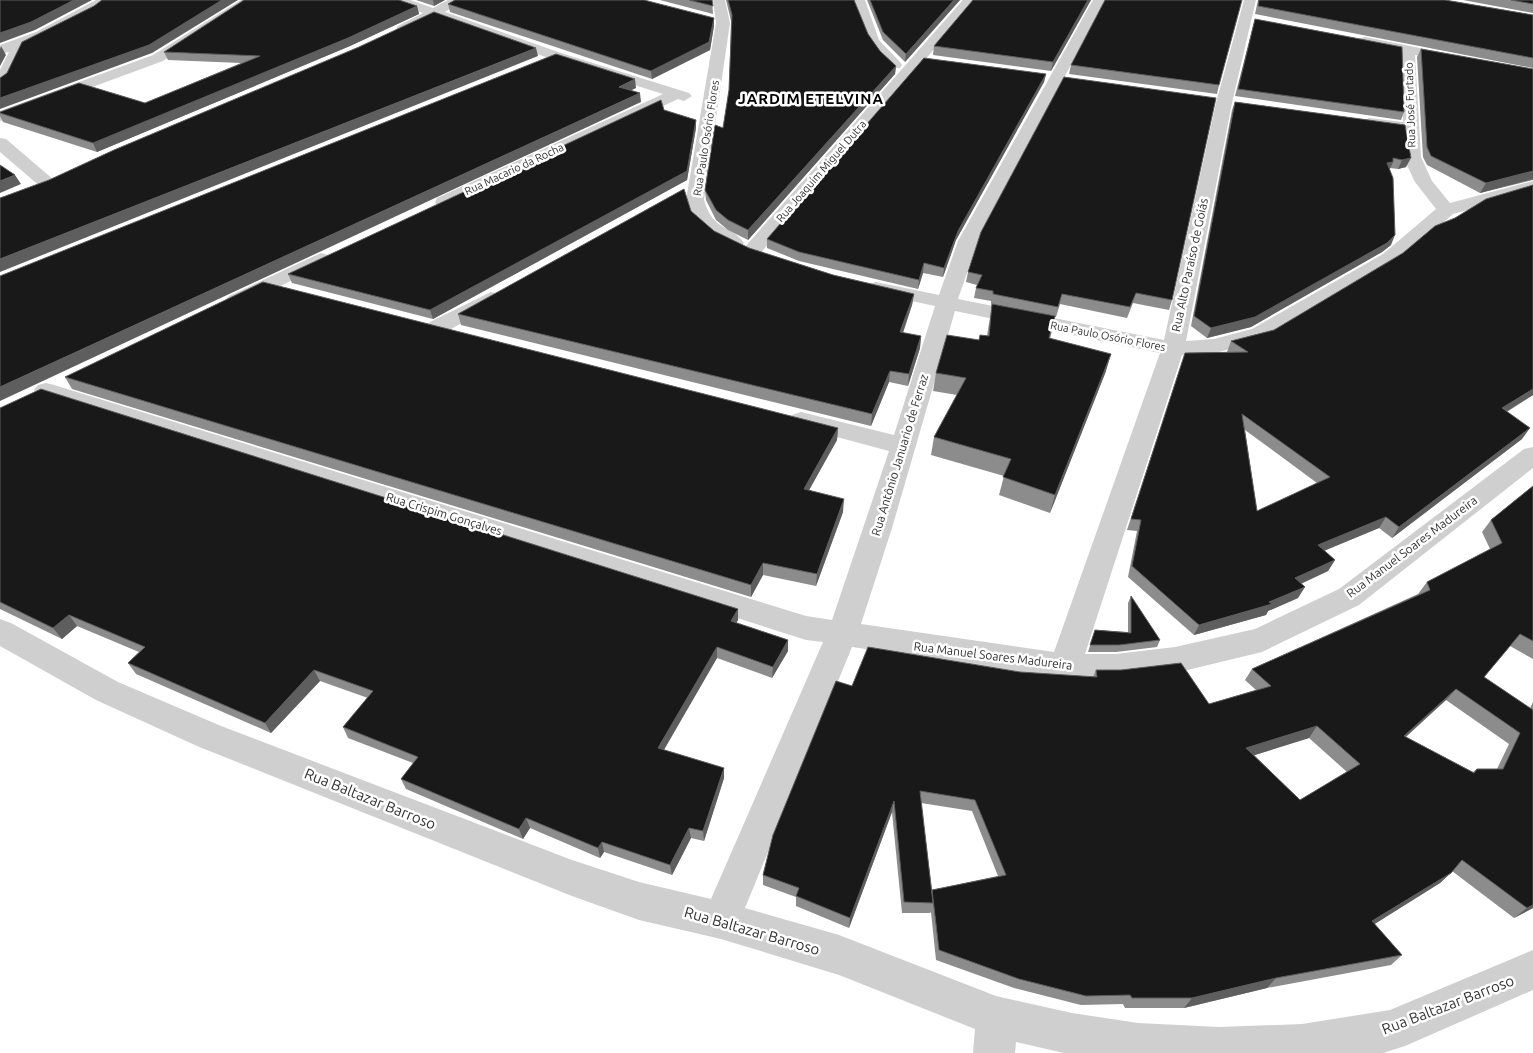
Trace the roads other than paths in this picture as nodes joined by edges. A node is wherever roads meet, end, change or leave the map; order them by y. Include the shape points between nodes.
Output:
1 (104, 0) edge
2 (250, 0) edge
3 (398, 0) edge
4 (458, 0) edge
5 (719, 0) edge
6 (859, 0) edge
7 (970, 0) edge
8 (1099, 0) edge
9 (1250, 0) edge
10 (436, 14) junction
11 (390, 36) edge
12 (1350, 38) edge
13 (20, 45) junction
14 (0, 50) edge
15 (1408, 50) junction
16 (556, 56) junction
17 (919, 59) junction
18 (1466, 61) edge
19 (939, 62) edge
20 (529, 67) edge
21 (906, 73) junction
22 (1037, 77) edge
23 (1057, 80) junction
24 (1076, 82) edge
25 (0, 84) edge
26 (676, 94) junction
27 (1204, 100) edge
28 (712, 101) junction
29 (1232, 104) junction
30 (0, 116) edge
31 (1352, 120) edge
32 (1410, 128) junction
33 (0, 143) edge
34 (66, 176) edge
35 (697, 184) junction
36 (1533, 186) edge
37 (674, 197) edge
38 (428, 210) edge
39 (1446, 210) junction
40 (338, 252) edge
41 (759, 255) joint
42 (856, 284) edge
43 (266, 285) junction
44 (506, 289) edge
45 (295, 292) edge
46 (946, 304) junction
47 (222, 306) edge
48 (466, 334) edge
49 (1173, 349) junction
50 (73, 378) edge
51 (779, 415) edge
52 (903, 446) junction
53 (1533, 454) edge
54 (0, 631) edge
55 (842, 635) junction
56 (1065, 666) junction
57 (721, 920) junction
58 (1533, 970) edge
59 (995, 1035) edge

1 - 13 street
2 - 30 street via 180,46 150,61
3 - 10 street
4 - 10 street
5 - 28 street, Rua Paulo Osório Flores via 714,21
6 - 21 street via 872,41
7 - 17 street, Rua Joaquim Miguel Dutra
8 - 23 street, Rua Antônio Januario de Ferraz
9 - 29 street, Rua Alto Paraíso de Goiás via 1250,19
10 - 11 street
10 - 16 street
12 - 15 street
13 - 14 street
13 - 25 street
15 - 18 street
15 - 32 street, Rua José Furtado
16 - 20 street
16 - 26 street
17 - 19 street
17 - 21 street, Rua Joaquim Miguel Dutra
21 - 41 street, Rua Joaquim Miguel Dutra
22 - 23 street
23 - 24 street
23 - 46 street, Rua Antônio Januario de Ferraz via 968,241
26 - 28 street
26 - 38 street, Rua Macario da Rocha
27 - 29 street
28 - 35 street, Rua Paulo Osório Flores
29 - 49 street, Rua Alto Paraíso de Goiás
31 - 32 street
32 - 39 street, Rua José Furtado via 1416,168
33 - 34 street via 40,187
35 - 37 street
35 - 41 street, Rua Paulo Osório Flores via 697,212 706,225
36 - 39 street, Rua Paulo Osório Flores
39 - 49 street, Rua Paulo Osório Flores via 1390,258 1260,334 1215,346
40 - 43 street
42 - 46 street, Rua Paulo Osório Flores
43 - 45 street
43 - 47 street
44 - 48 street via 428,325
46 - 49 street, Rua Paulo Osório Flores
46 - 52 street, Rua Antônio Januario de Ferraz
49 - 56 street, Rua Alto Paraíso de Goiás
50 - 55 street, Rua Crispim Gonçalves via 39,394 806,628
51 - 52 street
52 - 55 street, Rua Antônio Januario de Ferraz
53 - 56 street, Rua Manuel Soares Madureira via 1349,597 1262,640 1175,660 1116,667
54 - 57 street, Rua Baltazar Barroso via 107,691 218,739 572,878 639,901
55 - 56 street, Rua Manuel Soares Madureira
55 - 57 street, Rua Antônio Januario de Ferraz
57 - 59 street, Rua Baltazar Barroso via 839,955
58 - 59 street, Rua Baltazar Barroso via 1390,1030 1302,1045 1219,1048 1138,1044 1072,1034

